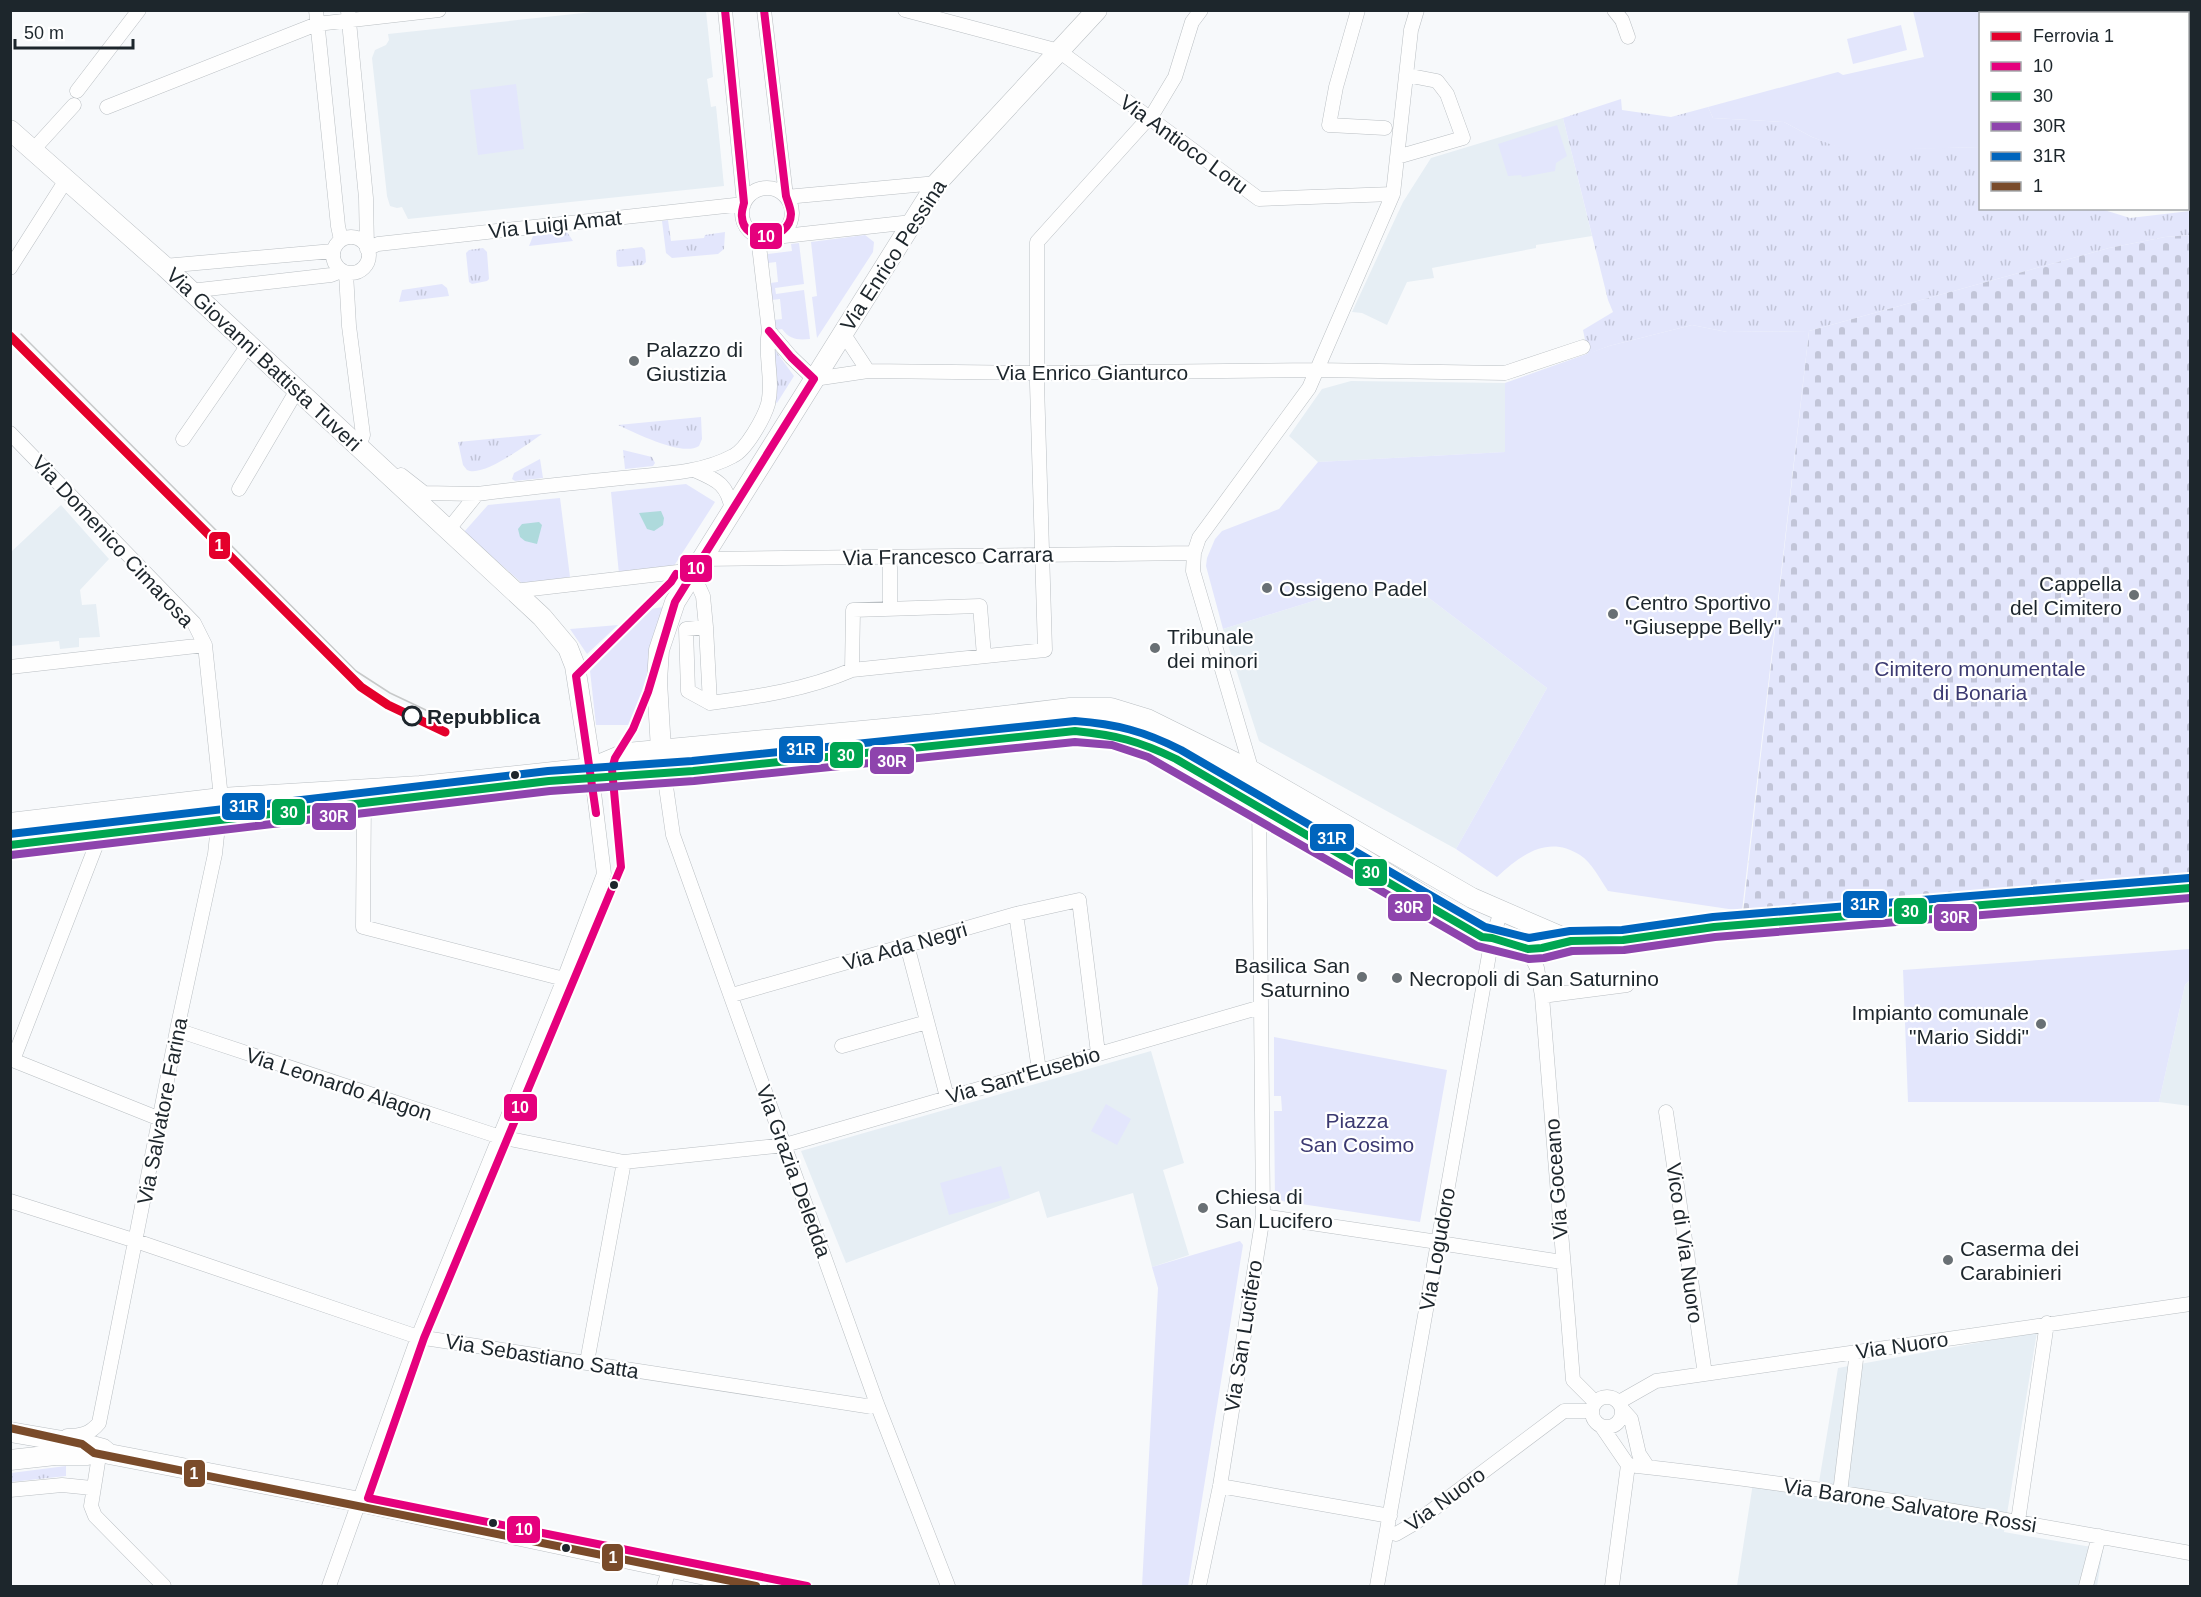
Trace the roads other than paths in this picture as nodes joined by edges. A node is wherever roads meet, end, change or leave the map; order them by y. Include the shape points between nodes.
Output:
1 (139, 10) edge
2 (439, 10) edge
3 (725, 10) edge
4 (764, 10) edge
5 (905, 10) edge
6 (1097, 10) edge
7 (1201, 10) edge
8 (1358, 10) edge
9 (1417, 10) edge
10 (1614, 10) edge
11 (349, 15) edge
12 (316, 17) edge
13 (1628, 37) dead end
14 (1059, 51) junction
15 (1406, 75) junction
16 (107, 107) dead end
17 (1148, 118) junction
18 (1385, 128) dead end
19 (10, 130) edge
20 (33, 150) junction
21 (1397, 157) junction
22 (66, 180) junction
23 (937, 183) junction
24 (1393, 194) junction
25 (786, 196) junction
26 (744, 204) junction
27 (912, 222) junction
28 (764, 237) junction
29 (337, 245) junction
30 (367, 248) junction
31 (164, 266) junction
32 (10, 268) edge
33 (344, 272) junction
34 (190, 291) junction
35 (769, 331) junction
36 (843, 333) junction
37 (248, 345) junction
38 (1583, 347) dead end
39 (1316, 370) junction
40 (868, 371) junction
41 (1037, 373) junction
42 (814, 379) junction
43 (297, 390) junction
44 (10, 433) edge
45 (183, 438) dead end
46 (361, 441) junction
47 (694, 470) junction
48 (239, 489) dead end
49 (477, 494) junction
50 (732, 511) junction
51 (448, 530) junction
52 (1194, 553) junction
53 (1043, 554) junction
54 (890, 567) dead end
55 (697, 568) junction
56 (514, 591) junction
57 (890, 609) junction
58 (706, 627) junction
59 (686, 629) junction
60 (664, 632) junction
61 (205, 645) junction
62 (984, 656) junction
63 (10, 667) edge
64 (852, 670) junction
65 (710, 703) junction
66 (662, 759) junction
67 (591, 768) junction
68 (1252, 771) junction
69 (420, 786) junction
70 (1259, 795) junction
71 (221, 798) junction
72 (364, 798) junction
73 (218, 818) junction
74 (10, 823) edge
75 (102, 830) junction
76 (10, 841) edge
77 (2190, 888) edge
78 (1500, 912) junction
79 (1016, 914) junction
80 (1492, 938) junction
81 (1571, 941) junction
82 (908, 945) junction
83 (1528, 949) junction
84 (564, 979) junction
85 (1627, 985) dead end
86 (732, 995) junction
87 (1542, 996) junction
88 (1261, 1006) junction
89 (927, 1022) junction
90 (177, 1030) junction
91 (842, 1046) dead end
92 (1098, 1053) junction
93 (12, 1059) edge
94 (1039, 1070) junction
95 (947, 1097) junction
96 (1666, 1112) dead end
97 (160, 1119) junction
98 (500, 1137) junction
99 (785, 1145) junction
100 (624, 1162) junction
101 (10, 1201) edge
102 (1263, 1216) junction
103 (136, 1241) junction
104 (1431, 1241) dead end
105 (1446, 1244) dead end
106 (1562, 1262) junction
107 (2190, 1304) edge
108 (2047, 1323) junction
109 (418, 1337) junction
110 (1857, 1351) junction
111 (587, 1362) junction
112 (1705, 1374) junction
113 (877, 1404) junction
114 (1620, 1406) junction
115 (1594, 1407) junction
116 (10, 1425) edge
117 (1602, 1427) junction
118 (10, 1432) edge
119 (104, 1455) junction
120 (10, 1460) edge
121 (1628, 1465) junction
122 (1647, 1466) junction
123 (1220, 1486) junction
124 (92, 1488) junction
125 (10, 1490) edge
126 (1840, 1493) junction
127 (360, 1502) junction
128 (1390, 1516) junction
129 (2018, 1521) junction
130 (1388, 1532) junction
131 (2099, 1536) junction
132 (2190, 1553) edge
133 (670, 1567) junction
134 (164, 1587) edge
135 (329, 1587) edge
136 (664, 1587) edge
137 (757, 1587) edge
138 (948, 1587) edge
139 (1199, 1587) edge
140 (1377, 1587) edge
141 (1612, 1587) edge
142 (2086, 1587) edge

1 - 20 street
2 - 11 street
3 - 26 street
4 - 25 street
5 - 14 street
6 - 14 main road, Via Enrico Pessina
7 - 17 street via 1192,22 1175,77
8 - 18 street via 1329,125
9 - 15 street
10 - 13 street
11 - 12 street
11 - 30 street
12 - 16 street
12 - 29 street
14 - 17 street, Via Antioco Loru
14 - 23 main road, Via Enrico Pessina
15 - 21 street
15 - 21 street via 1437,81 1448,94 1463,138
17 - 24 street, Via Antioco Loru via 1259,199
17 - 41 street via 1036,242
19 - 20 main road, Via Giovanni Battista Tuveri
20 - 22 main road, Via Giovanni Battista Tuveri
21 - 24 street
22 - 31 main road, Via Giovanni Battista Tuveri
22 - 32 street
23 - 25 street, Via Luigi Amat
23 - 27 main road, Via Enrico Pessina
24 - 39 street
25 - 26 street, Via Luigi Amat via 764,188 755,191
25 - 28 street via 792,216 788,226 781,233
26 - 28 street via 743,223
26 - 30 street, Via Luigi Amat
27 - 28 street
27 - 36 main road, Via Enrico Pessina
28 - 35 street
29 - 30 street via 347,237 359,239
29 - 31 street
29 - 33 street via 334,262
30 - 33 street via 365,266 357,272
31 - 34 main road, Via Giovanni Battista Tuveri
33 - 34 street
33 - 46 street
34 - 37 main road, Via Giovanni Battista Tuveri
35 - 42 street
35 - 47 street via 766,343 770,392 758,424 740,452
36 - 40 street
36 - 42 main road, Via Enrico Pessina
37 - 43 main road, Via Giovanni Battista Tuveri
37 - 45 street
38 - 39 street, Via Enrico Gianturco via 1504,374
39 - 41 street, Via Enrico Gianturco
39 - 52 street via 1309,388 1199,538
40 - 41 street, Via Enrico Gianturco
40 - 42 street, Via Enrico Gianturco
41 - 53 street
42 - 50 main road, Via Enrico Pessina
43 - 46 main road, Via Giovanni Battista Tuveri
43 - 48 street
44 - 61 street, Via Domenico Cimarosa via 194,622
46 - 49 street via 424,493
46 - 51 main road, Via Giovanni Battista Tuveri
47 - 49 street
47 - 50 street via 722,484
49 - 51 street
50 - 55 main road, Via Enrico Pessina
51 - 56 main road, Via Giovanni Battista Tuveri
52 - 53 street, Via Francesco Carrara
52 - 68 street, Via San Lucifero via 1193,571
53 - 55 street, Via Francesco Carrara
53 - 62 street via 1045,650
54 - 57 street
55 - 56 street, Via Francesco Carrara
55 - 58 street
55 - 60 main road, Via Enrico Pessina via 675,602
56 - 67 main road, Via Giovanni Battista Tuveri via 568,648 575,666
57 - 62 street via 980,606
57 - 64 street via 853,610
58 - 59 street
58 - 65 street
59 - 60 street
59 - 65 street via 688,691
60 - 66 main road, Via Enrico Pessina via 657,681
61 - 63 street
61 - 71 street, Via Domenico Cimarosa
62 - 64 street
64 - 65 street via 830,680
66 - 67 main road via 635,771
66 - 68 main road via 1070,708 1110,708 1147,718
66 - 70 main road via 898,745 1068,725 1104,725 1150,738
66 - 86 street, Via Grazia Deledda via 673,835
67 - 69 main road
67 - 84 street via 604,874
68 - 70 street, Via San Lucifero
68 - 78 main road
69 - 71 main road
69 - 72 main road
70 - 80 main road
70 - 88 street, Via San Lucifero
71 - 73 street, Via Salvatore Farina
71 - 74 main road
72 - 73 main road
72 - 84 street via 363,927
73 - 75 main road
73 - 90 street, Via Salvatore Farina via 215,854
75 - 76 main road
75 - 93 street
77 - 81 main road via 1720,926 1623,940
78 - 80 street, Via Logudoro
78 - 81 main road
79 - 82 street, Via Ada Negri
79 - 92 street, Via Ada Negri via 1079,900
79 - 94 street
80 - 83 main road
80 - 128 street, Via Logudoro
81 - 83 main road
82 - 86 street, Via Ada Negri
82 - 89 street
83 - 87 street, Via Goceano via 1537,968
84 - 98 street
85 - 87 street
86 - 99 street, Via Grazia Deledda
87 - 106 street, Via Goceano
88 - 92 street, Via Sant'Eusebio
88 - 102 street, Via San Lucifero
89 - 91 street
89 - 95 street
90 - 97 street, Via Salvatore Farina
90 - 98 street, Via Leonardo Alagon
92 - 94 street, Via Sant'Eusebio
93 - 97 street
94 - 95 street, Via Sant'Eusebio
95 - 99 street, Via Sant'Eusebio
96 - 112 street, Vico di Via Nuoro
97 - 103 street, Via Salvatore Farina
98 - 100 street, Via Leonardo Alagon
98 - 109 street
99 - 100 street, Via Sant'Eusebio
99 - 113 street, Via Grazia Deledda
100 - 111 street
101 - 103 street, Via Sebastiano Satta
102 - 104 street
102 - 123 street, Via San Lucifero
103 - 109 street, Via Sebastiano Satta
103 - 116 street, Via Salvatore Farina via 99,1423 81,1436
105 - 106 street
106 - 115 street, Via Goceano via 1573,1380
107 - 108 street, Via Nuoro
108 - 110 street, Via Nuoro
108 - 129 street
109 - 111 street, Via Sebastiano Satta
109 - 127 street
110 - 112 street, Via Nuoro
110 - 126 street
111 - 113 street, Via Sebastiano Satta
112 - 114 street, Via Nuoro via 1656,1381
113 - 138 street, Via Grazia Deledda
114 - 115 street via 1606,1397
114 - 117 street via 1621,1420 1609,1428
114 - 122 street via 1631,1419 1639,1454
115 - 117 street via 1595,1421
115 - 130 street, Via Nuoro via 1564,1411 1415,1523 1396,1534
117 - 121 street
118 - 119 main road via 92,1446 104,1449
119 - 120 main road
119 - 124 street
119 - 127 main road
121 - 122 street, Via Barone Salvatore Rossi
121 - 141 street
122 - 126 street, Via Barone Salvatore Rossi
123 - 128 street
123 - 139 street, Via San Lucifero
124 - 125 street via 62,1485
124 - 134 street via 95,1516
126 - 129 street, Via Barone Salvatore Rossi
127 - 133 main road
127 - 135 street
128 - 130 street, Via Logudoro
129 - 131 street, Via Barone Salvatore Rossi
130 - 140 street, Via Logudoro
131 - 132 street, Via Barone Salvatore Rossi
131 - 142 street
133 - 136 street
133 - 137 main road

